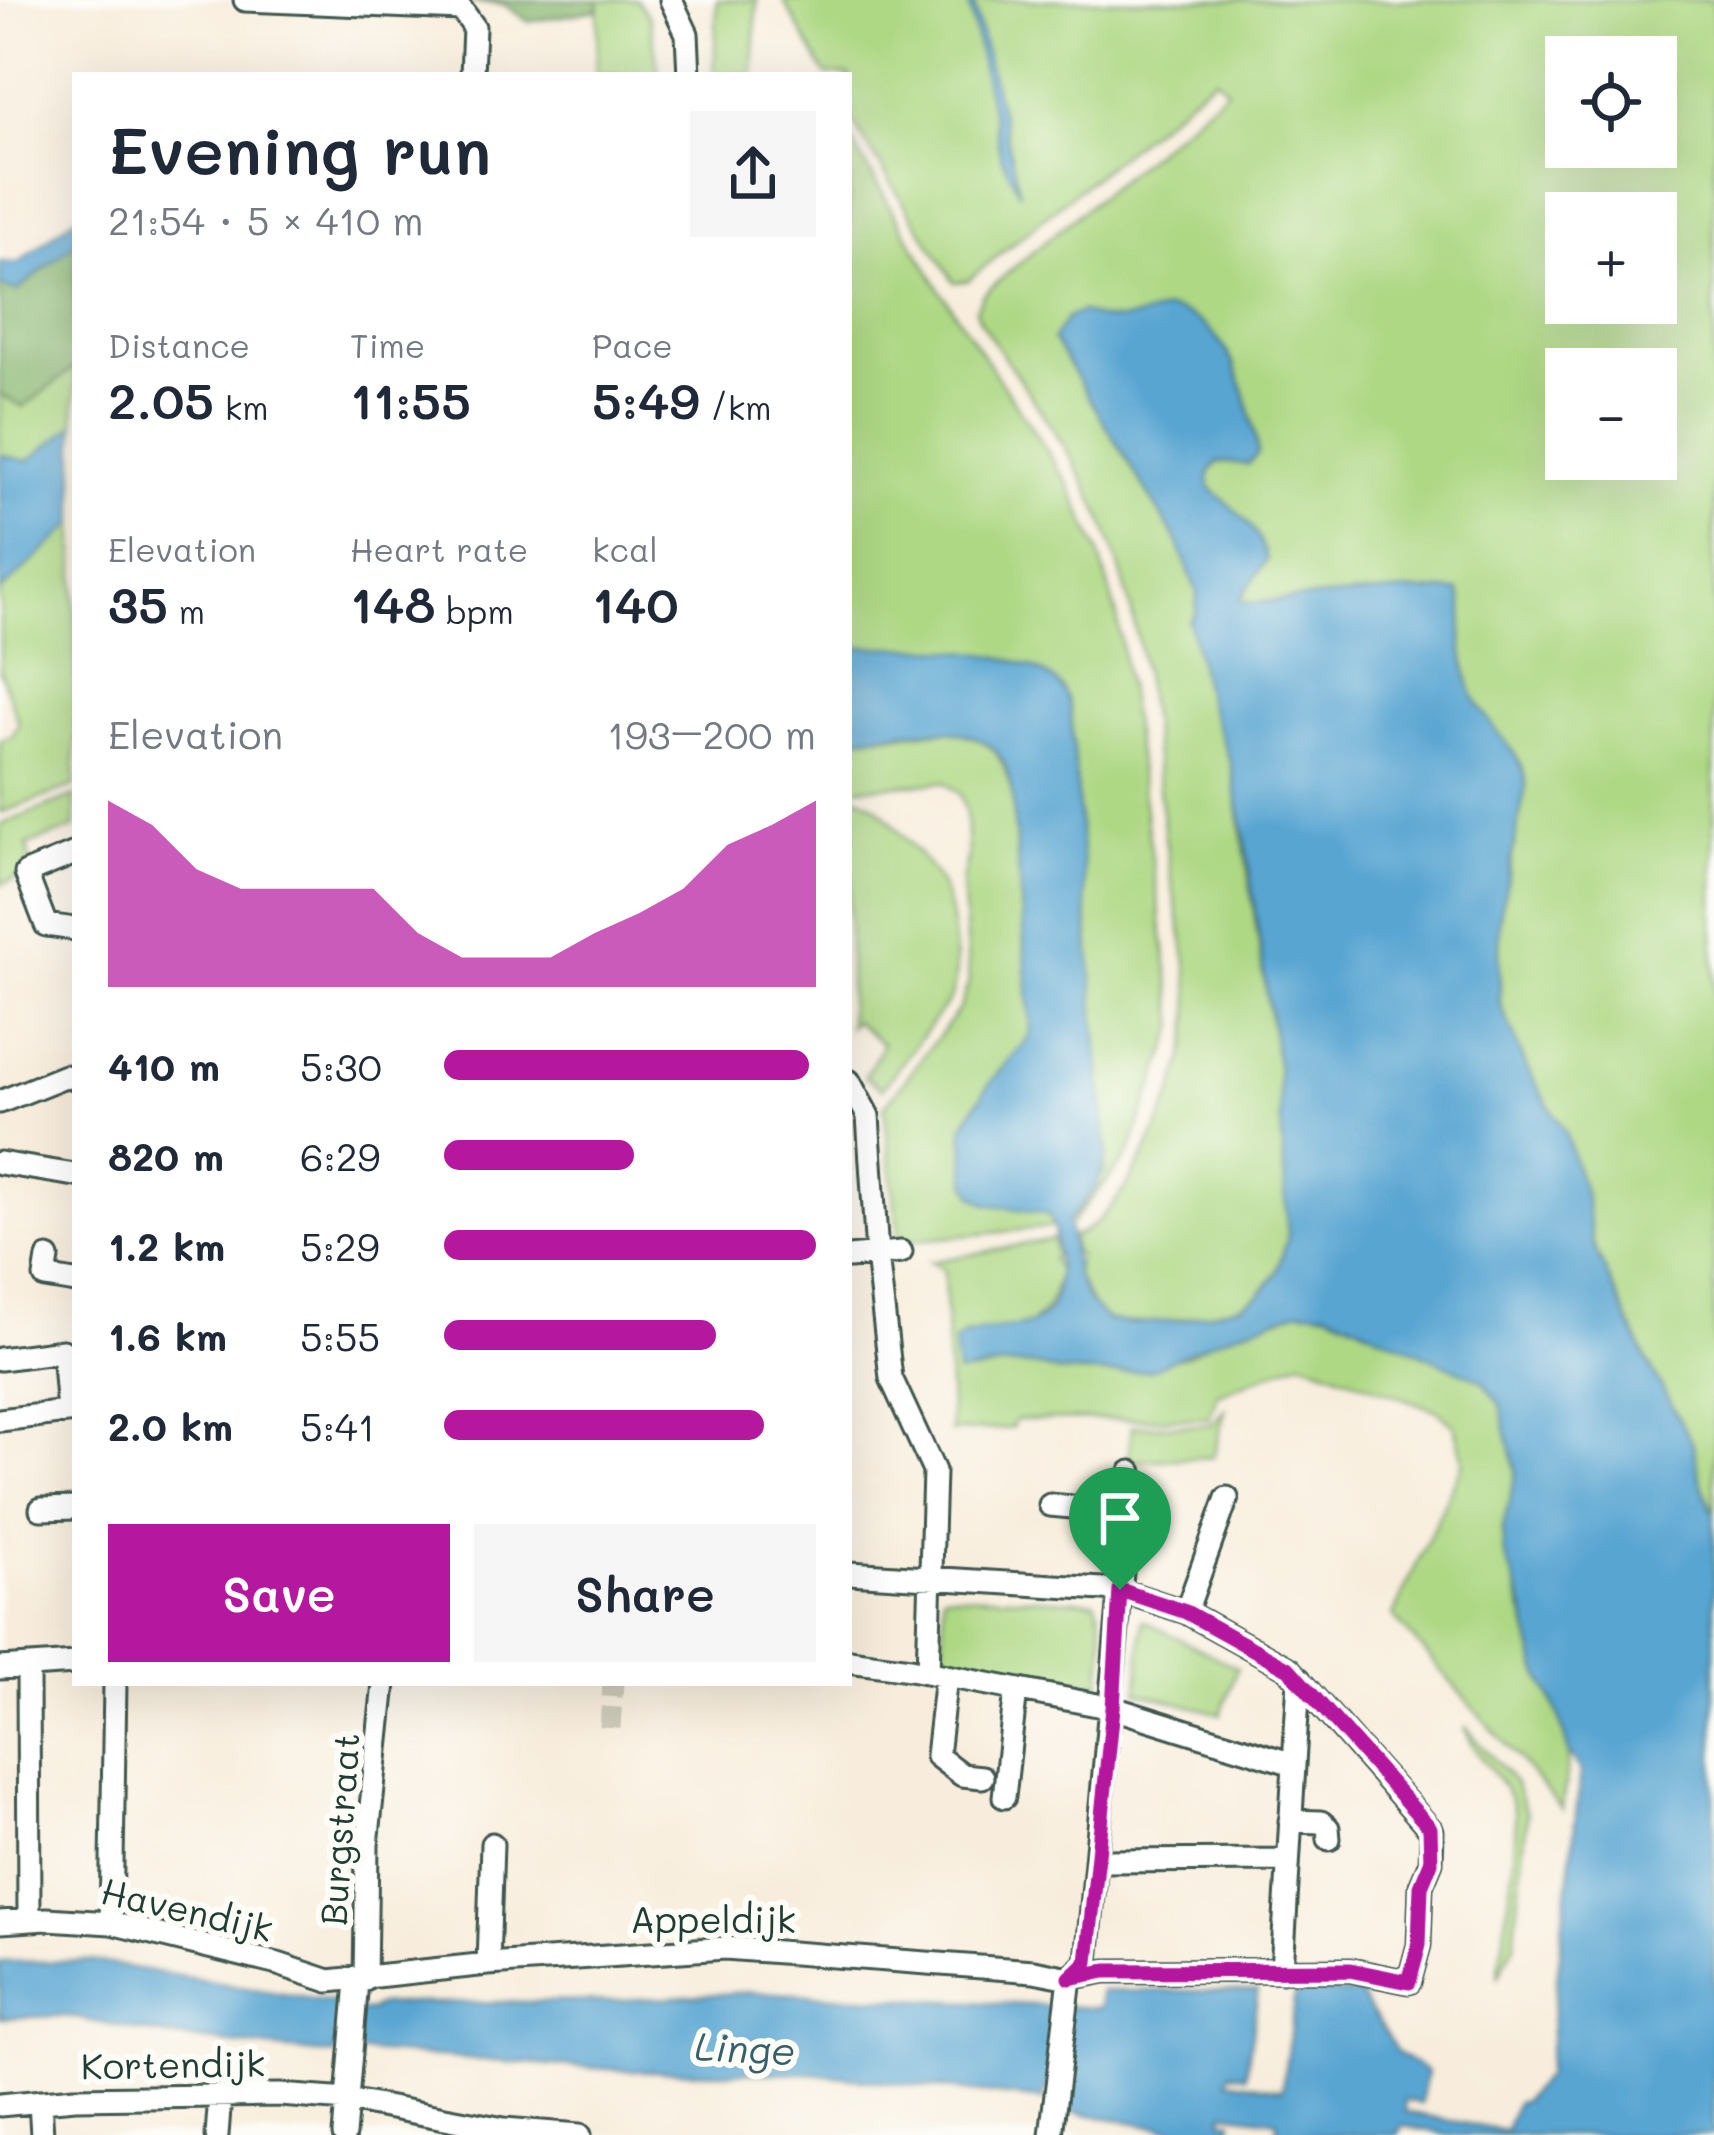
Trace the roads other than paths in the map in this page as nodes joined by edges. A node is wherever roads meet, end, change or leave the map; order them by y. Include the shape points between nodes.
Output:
1 (245, 0) edge
2 (671, 0) edge
3 (472, 72) edge
4 (689, 72) edge
5 (72, 854) edge
6 (72, 929) edge
7 (72, 1077) edge
8 (852, 1087) edge
9 (0, 1102) edge
10 (0, 1163) edge
11 (72, 1175) edge
12 (901, 1252) dead end
13 (877, 1255) junction
14 (852, 1257) edge
15 (48, 1258) dead end
16 (72, 1282) edge
17 (0, 1360) edge
18 (71, 1412) edge
19 (0, 1420) edge
20 (1131, 1472) dead end
21 (1227, 1498) dead end
22 (1050, 1505) dead end
23 (72, 1508) edge
24 (41, 1509) dead end
25 (1127, 1519) junction
26 (852, 1573) edge
27 (929, 1576) junction
28 (1120, 1590) junction
29 (1186, 1612) junction
30 (852, 1661) edge
31 (72, 1664) edge
32 (28, 1667) junction
33 (1295, 1667) junction
34 (0, 1668) edge
35 (937, 1674) junction
36 (115, 1686) edge
37 (384, 1686) edge
38 (1016, 1690) junction
39 (1113, 1708) junction
40 (1293, 1764) junction
41 (982, 1777) dead end
42 (1396, 1789) junction
43 (1004, 1797) dead end
44 (1388, 1811) dead end
45 (1290, 1821) junction
46 (1329, 1838) dead end
47 (492, 1844) dead end
48 (1288, 1860) junction
49 (1098, 1861) junction
50 (28, 1920) junction
51 (0, 1922) edge
52 (111, 1923) junction
53 (488, 1964) junction
54 (1282, 1971) junction
55 (1070, 1978) junction
56 (361, 1981) junction
57 (220, 2096) junction
58 (348, 2100) junction
59 (40, 2101) junction
60 (0, 2105) edge
61 (548, 2134) edge
62 (42, 2135) edge
63 (217, 2135) edge
64 (344, 2135) edge
65 (580, 2135) edge
66 (1051, 2135) edge

1 - 3 street via 453,7 474,27
2 - 4 street via 687,34
5 - 6 street via 26,873 46,925
7 - 9 street
8 - 13 street via 868,1116
10 - 11 street
12 - 13 street
13 - 14 street
13 - 27 street via 895,1392 934,1471
15 - 16 street via 45,1277
17 - 18 street via 63,1351
18 - 19 street
20 - 25 street
21 - 29 street
22 - 25 street
23 - 24 street
25 - 28 street
26 - 27 street
27 - 28 street
27 - 35 street
28 - 29 street
28 - 39 street
29 - 33 street
30 - 35 street
31 - 32 street
32 - 34 street
32 - 50 street
33 - 40 street
33 - 42 street
35 - 38 street
35 - 41 street via 937,1756
36 - 52 street
37 - 56 street, Burgstraat
38 - 39 street
38 - 43 street
39 - 40 street
39 - 49 street
40 - 45 street
42 - 44 street
42 - 54 street, Appeldijk via 1433,1836 1409,1982 1350,1970
45 - 46 street via 1321,1822
45 - 48 street
47 - 53 street
48 - 49 street
48 - 54 street
49 - 55 street via 1087,1962
50 - 51 street, Havendijk
50 - 52 street, Havendijk
52 - 56 street, Havendijk via 318,1980
53 - 55 street, Appeldijk via 751,1947
53 - 56 street, Appeldijk
54 - 55 street, Appeldijk
55 - 66 street
56 - 58 street, Burgstraat
57 - 58 street, Kortendijk
57 - 59 street, Kortendijk
57 - 63 street
58 - 61 street, Kortendijk
58 - 64 street, Burgstraat
59 - 60 street, Kortendijk
59 - 62 street
61 - 65 street, Kortendijk

